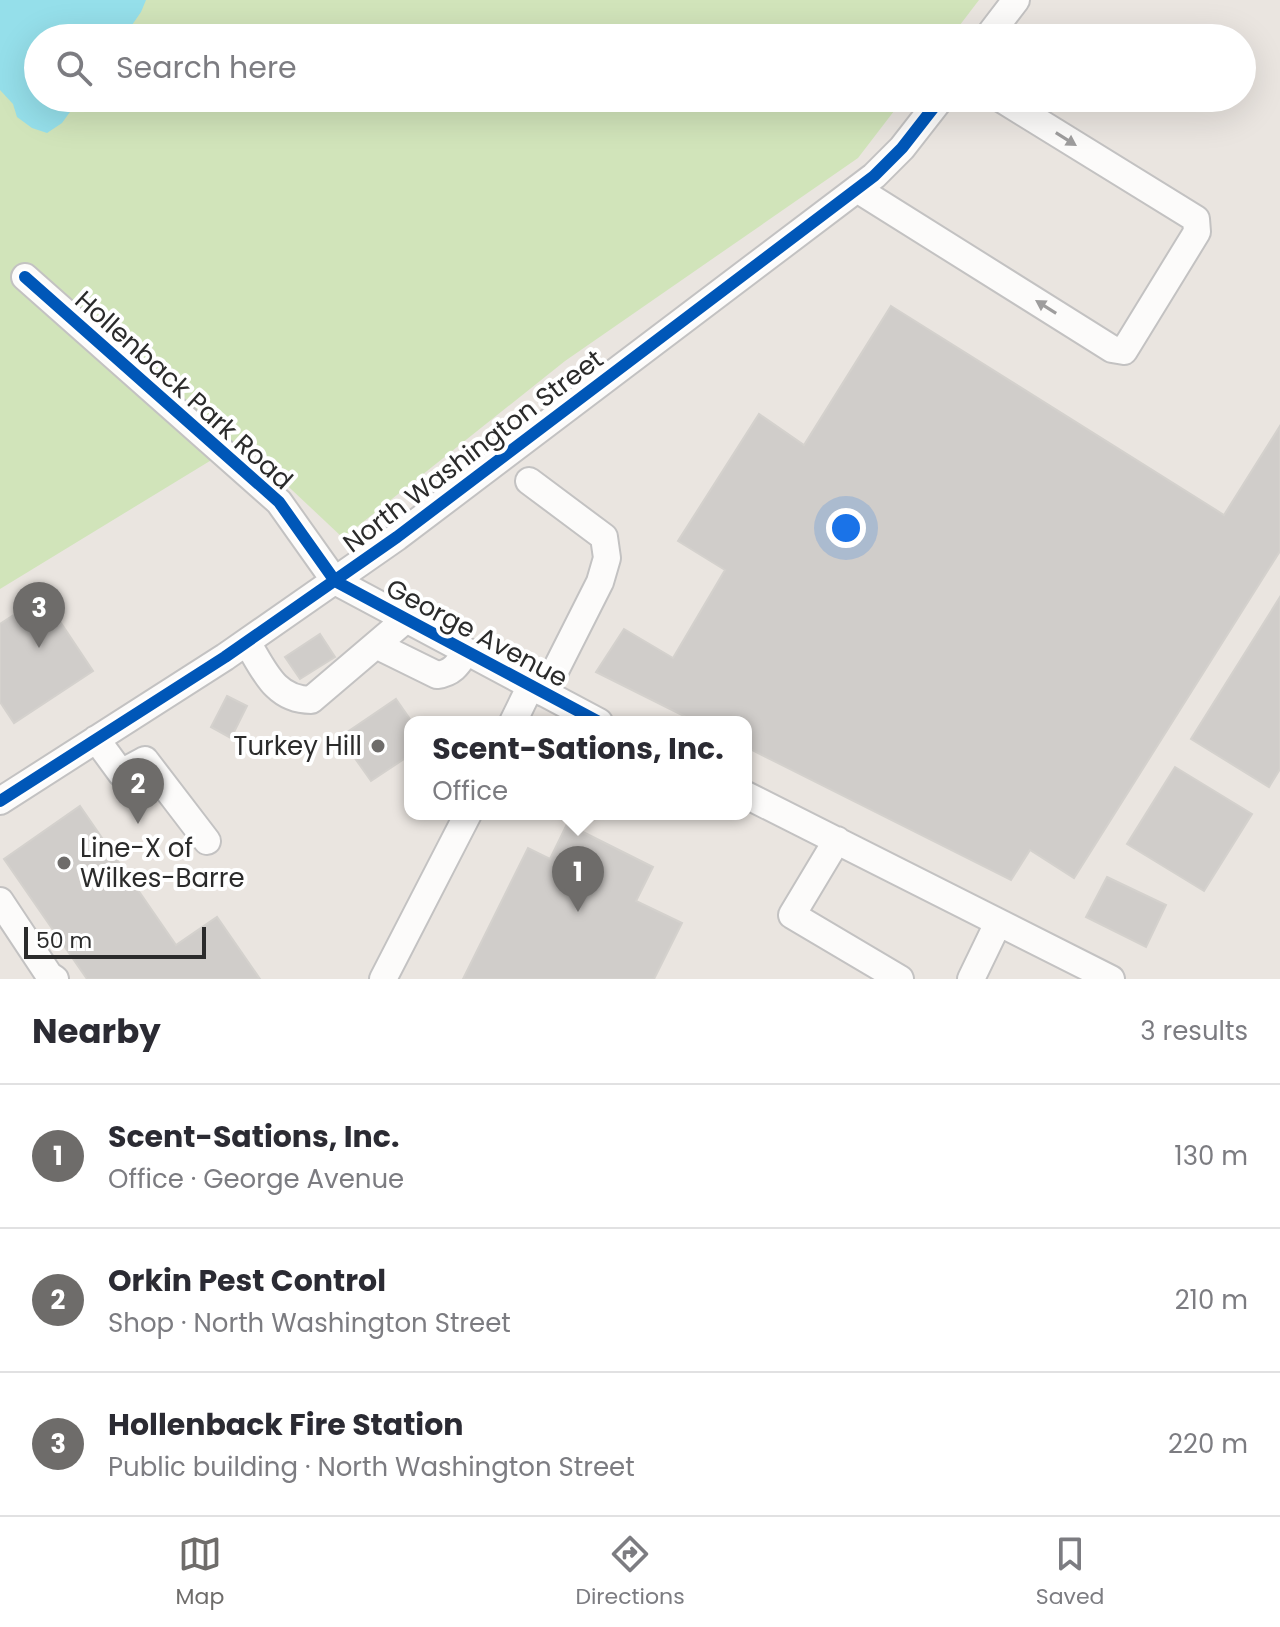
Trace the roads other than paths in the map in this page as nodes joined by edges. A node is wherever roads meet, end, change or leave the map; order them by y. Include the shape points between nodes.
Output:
1 (1016, 0) edge
2 (998, 24) edge
3 (930, 112) edge
4 (1023, 112) edge
5 (857, 189) junction
6 (25, 277) dead end
7 (529, 481) dead end
8 (335, 581) junction
9 (405, 620) junction
10 (247, 642) junction
11 (376, 645) junction
12 (466, 652) junction
13 (538, 689) junction
14 (518, 716) edge
15 (588, 716) edge
16 (96, 739) junction
17 (752, 798) edge
18 (0, 801) edge
19 (465, 820) edge
20 (837, 840) junction
21 (207, 841) dead end
22 (0, 901) edge
23 (998, 923) junction
24 (55, 979) edge
25 (383, 979) edge
26 (900, 979) edge
27 (971, 979) edge
28 (1111, 979) edge

1 - 2 street
3 - 5 street, North Washington Street via 902,148
4 -> 5 street via 1196,219 1197,232 1124,351 1112,349
5 - 8 street, North Washington Street
6 - 8 street, Hollenback Park Road via 279,502
7 - 13 street via 604,537 607,558 600,582
8 - 9 street, George Avenue
8 - 10 street, North Washington Street
9 - 11 street
9 - 12 street, George Avenue
10 - 11 street via 276,690 295,700 311,700
10 - 16 street, North Washington Street
11 - 12 street via 437,675 455,668
12 - 13 street, George Avenue
13 - 14 street
13 - 15 street, George Avenue
16 - 18 street, North Washington Street
16 - 21 street via 121,773 145,760
17 - 20 street
19 - 25 street
20 - 23 street
20 - 26 street via 792,915
22 - 24 street
23 - 27 street
23 - 28 street

